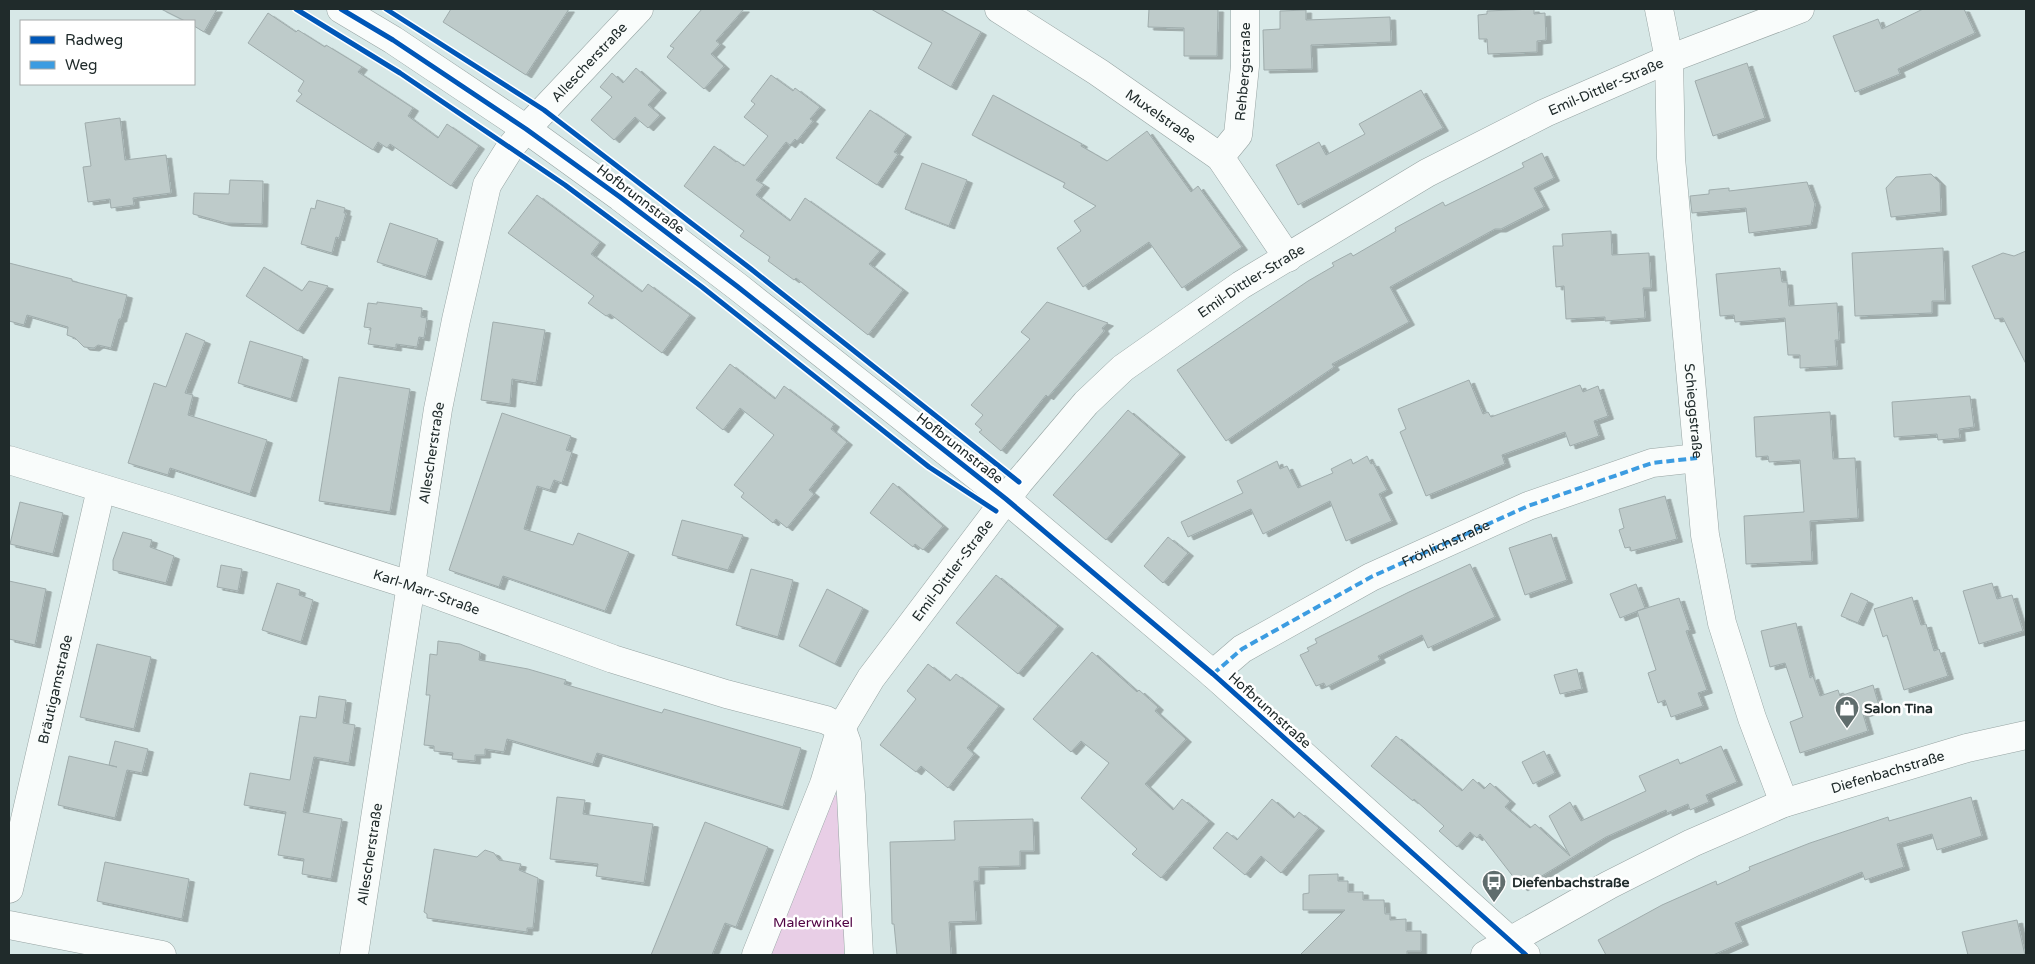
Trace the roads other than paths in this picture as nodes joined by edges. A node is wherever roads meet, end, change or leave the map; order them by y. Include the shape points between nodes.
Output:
1 (341, 9) edge
2 (639, 9) edge
3 (999, 9) edge
4 (1245, 9) edge
5 (1659, 9) edge
6 (1800, 9) edge
7 (1669, 59) junction
8 (526, 129) junction
9 (1220, 157) junction
10 (1288, 258) junction
11 (1697, 458) junction
12 (9, 460) edge
13 (101, 489) junction
14 (1006, 499) junction
15 (410, 585) junction
16 (1213, 674) junction
17 (842, 728) junction
18 (2026, 735) edge
19 (1784, 803) junction
20 (9, 889) edge
21 (9, 925) edge
22 (1518, 948) edge
23 (162, 955) edge
24 (354, 955) edge
25 (756, 955) edge
26 (859, 955) edge
27 (1486, 955) edge

1 - 8 street, Hofbrunnstraße
2 - 8 street, Allescherstraße
3 - 9 street, Muxelstraße via 1098,72
4 - 9 street, Rehbergstraße via 1245,66 1238,135
5 - 7 street, Schieggstraße
6 - 7 street, Emil-Dittler-Straße
7 - 10 street, Emil-Dittler-Straße via 1545,113 1427,173
7 - 11 street, Schieggstraße via 1671,158
8 - 14 street, Hofbrunnstraße via 738,287
8 - 15 street, Allescherstraße via 487,185 438,409
9 - 10 street, Muxelstraße
10 - 14 street, Emil-Dittler-Straße via 1241,285 1123,368 1086,403
11 - 16 street, Fröhlichstraße via 1652,463 1528,506 1371,577 1242,649
11 - 19 street, Schieggstraße via 1705,535 1722,623 1752,718
12 - 13 street, Karl-Marr-Straße
13 - 15 street, Karl-Marr-Straße
13 - 20 street, Bräutigamstraße
14 - 16 street, Hofbrunnstraße
14 - 17 street, Emil-Dittler-Straße via 871,678
15 - 17 street, Karl-Marr-Straße via 613,659 726,694 826,720
15 - 24 street, Allescherstraße
16 - 22 street, Hofbrunnstraße
17 - 25 street via 824,784
17 - 26 street via 847,743 852,795
18 - 19 street, Diefenbachstraße via 1967,748
19 - 22 street, Diefenbachstraße via 1675,851 1609,885
21 - 23 street
22 - 27 street, Diefenbachstraße

